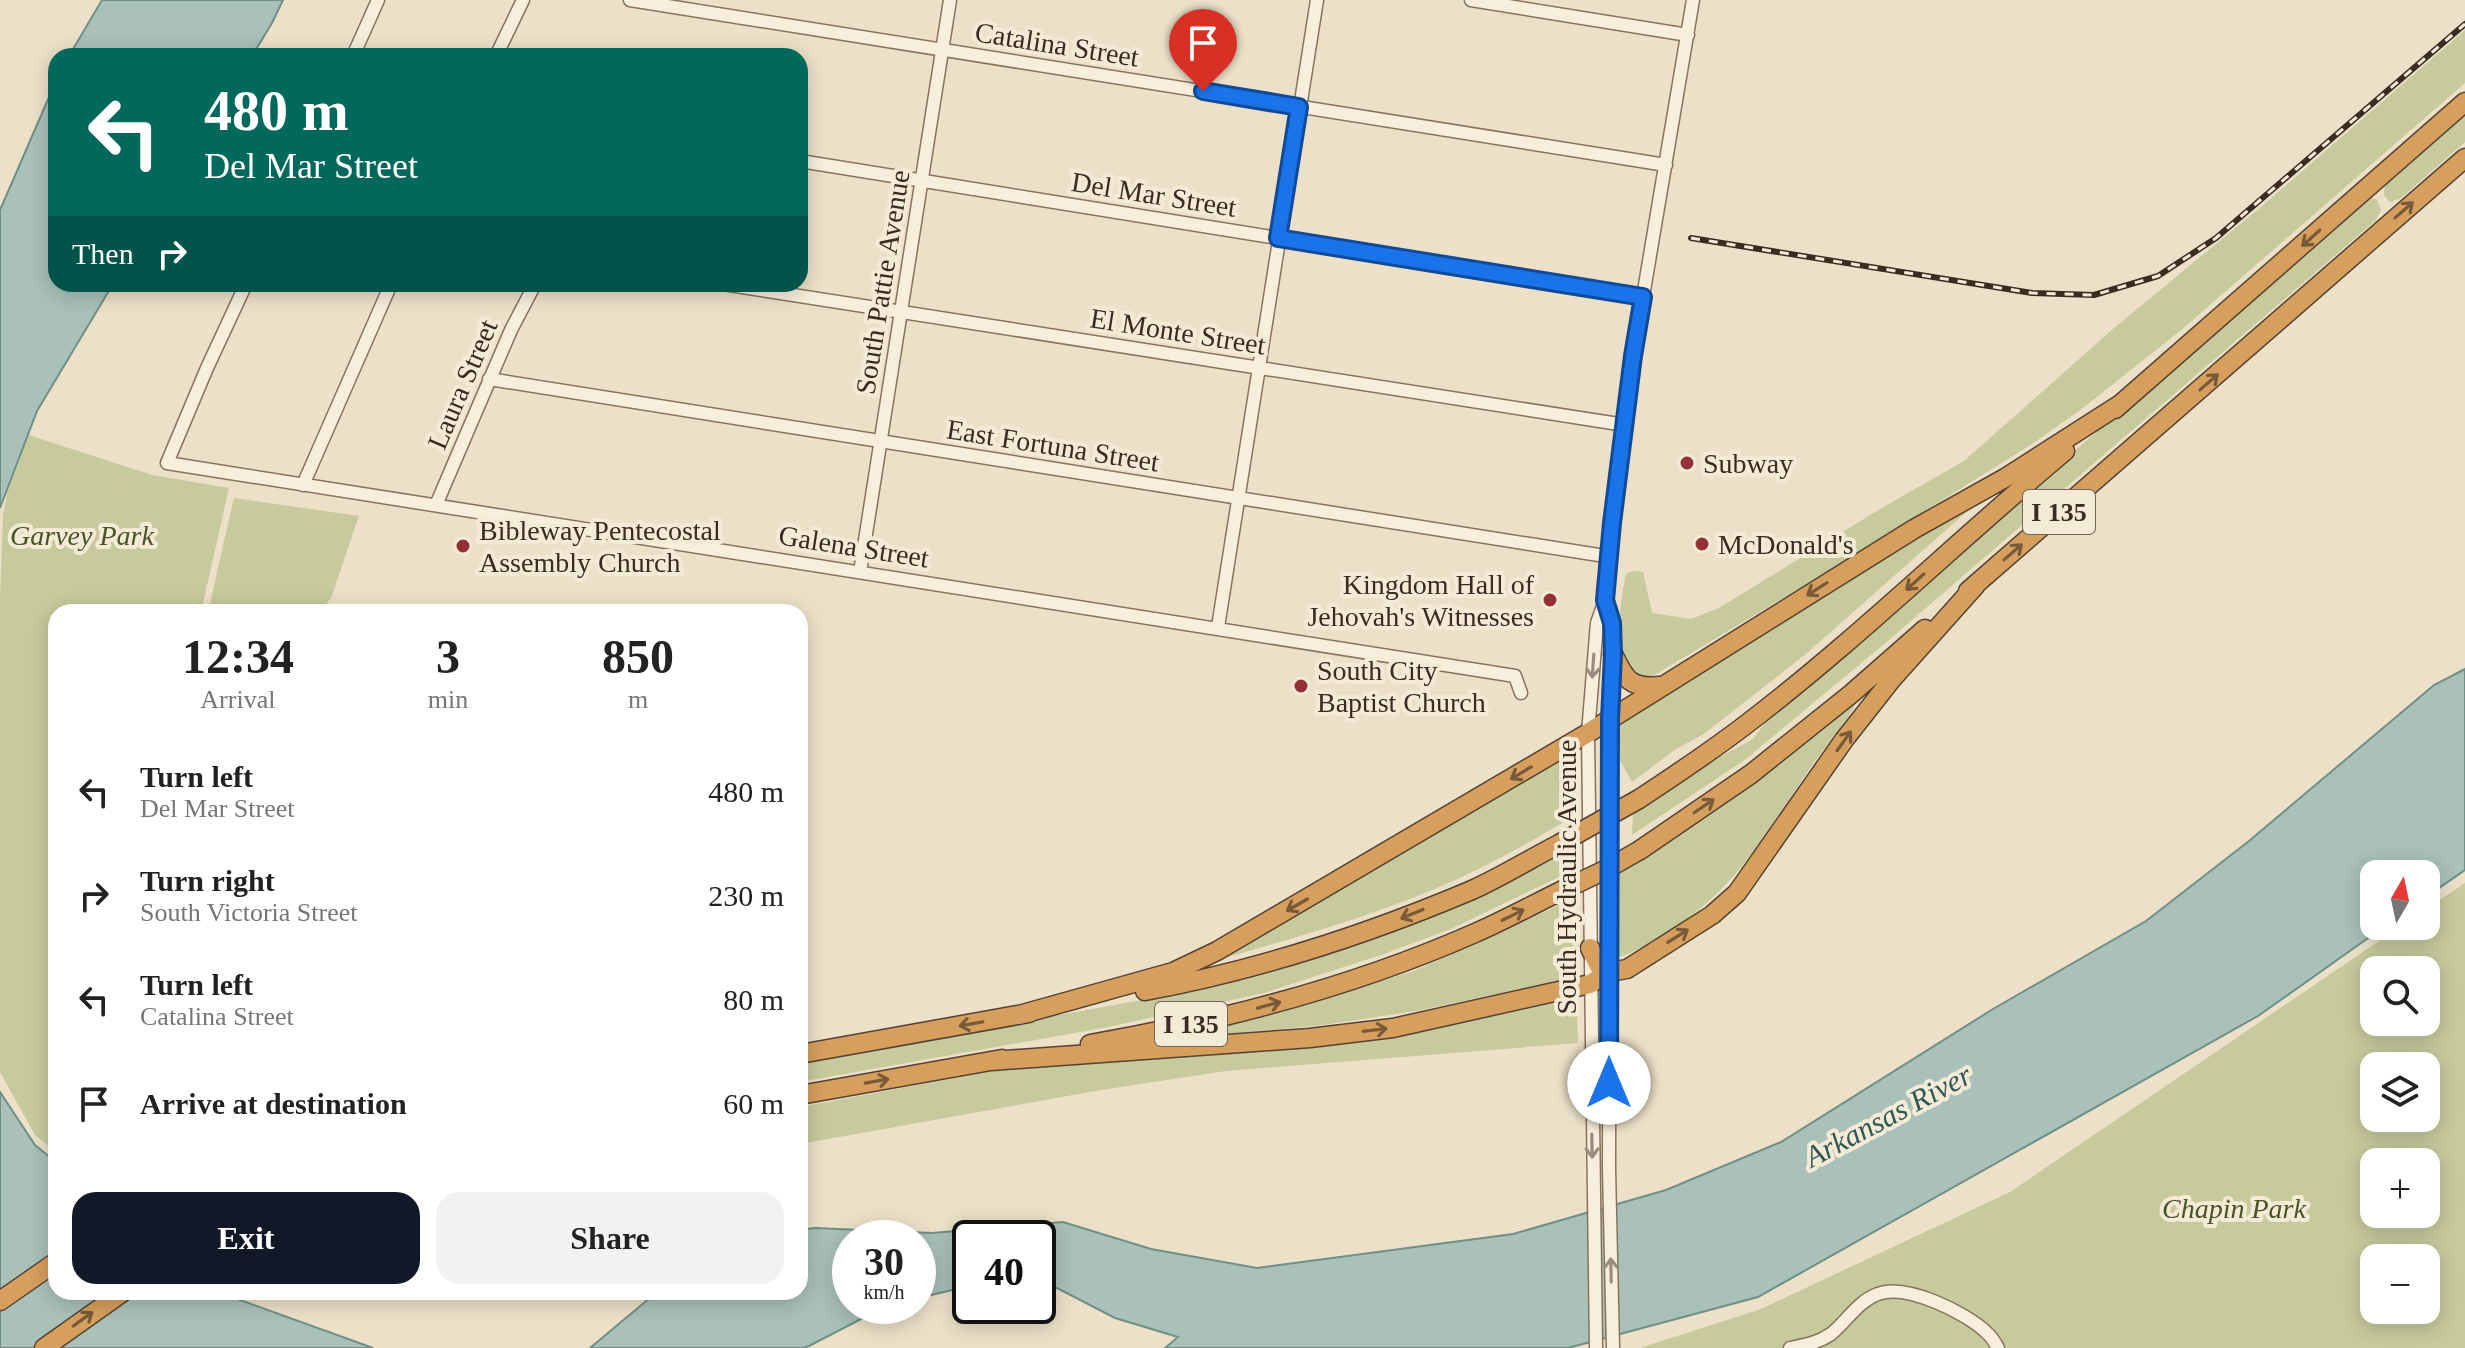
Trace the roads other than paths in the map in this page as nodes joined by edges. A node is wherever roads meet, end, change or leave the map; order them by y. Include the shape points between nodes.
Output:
1 (378, 0) edge
2 (523, 0) edge
3 (630, 0) edge
4 (950, 0) edge
5 (1317, 0) edge
6 (1471, 0) edge
7 (1693, 0) edge
8 (1688, 35) junction
9 (357, 48) edge
10 (500, 48) edge
11 (942, 50) junction
12 (2465, 102) edge
13 (1299, 107) junction
14 (2465, 158) edge
15 (808, 162) edge
16 (1666, 165) junction
17 (922, 180) junction
18 (1278, 238) junction
19 (242, 292) edge
20 (387, 292) edge
21 (530, 292) edge
22 (776, 292) edge
23 (1643, 297) junction
24 (901, 311) junction
25 (1258, 367) junction
26 (489, 379) junction
27 (2122, 403) junction
28 (1625, 425) junction
29 (881, 441) junction
30 (303, 485) junction
31 (1238, 498) junction
32 (436, 505) junction
33 (1611, 557) junction
34 (860, 572) junction
35 (1976, 585) junction
36 (1605, 600) junction
37 (1218, 627) junction
38 (1613, 654) junction
39 (1663, 686) junction
40 (1521, 693) dead end
41 (1610, 719) junction
42 (1588, 733) junction
43 (1590, 948) junction
44 (1609, 972) junction
45 (1590, 984) junction
46 (1019, 1015) junction
47 (808, 1053) edge
48 (991, 1061) junction
49 (808, 1094) edge
50 (48, 1268) edge
51 (112, 1300) edge
52 (0, 1301) edge
53 (44, 1348) edge
54 (1596, 1348) edge
55 (1613, 1348) edge
56 (1790, 1348) edge
57 (1998, 1348) edge

1 - 9 street
2 - 10 street
3 - 11 street, Catalina Street
4 - 11 street, South Pattie Avenue
5 - 13 street
6 - 8 street
7 - 8 street, South Hydraulic Avenue
8 - 16 street, South Hydraulic Avenue
11 - 13 street, Catalina Street
11 - 17 street, South Pattie Avenue
12 -> 27 highway, I 135
13 - 16 street, Catalina Street
13 - 18 street
35 -> 14 highway, I 135
15 - 17 street, Del Mar Street
16 - 23 street, South Hydraulic Avenue
17 - 18 street, Del Mar Street
17 - 24 street, South Pattie Avenue
18 - 23 street, Del Mar Street
18 - 25 street
19 - 30 street, Galena Street via 167,463
20 - 30 street
21 - 26 street, Laura Street
22 - 24 street, El Monte Street
23 - 28 street, South Hydraulic Avenue
24 - 25 street, El Monte Street
24 - 29 street, South Pattie Avenue
25 - 28 street, El Monte Street
25 - 31 street
26 - 29 street, East Fortuna Street
26 - 32 street, Laura Street
27 -> 39 highway
27 -> 46 highway, I 135, bridge via 1758,715 1639,799 1559,844 1475,888 1291,957
28 - 33 street, South Hydraulic Avenue
29 - 31 street, East Fortuna Street
29 - 34 street, South Pattie Avenue
30 - 32 street, Galena Street
31 - 33 street, East Fortuna Street
31 - 37 street
32 - 34 street, Galena Street
33 - 36 street, South Hydraulic Avenue
34 - 37 street, Galena Street
44 -> 35 highway via 1627,969 1737,893 1844,740
48 -> 35 highway, I 135, bridge via 1218,1019 1303,996 1476,933 1640,850 1751,774
36 - 38 street, South Hydraulic Avenue
36 -> 42 street, South Hydraulic Avenue via 1597,623
37 - 40 street, Galena Street via 1515,676
38 - 39 highway via 1631,683
38 - 41 street, South Hydraulic Avenue
39 - 41 highway
41 - 42 highway
41 - 44 street, South Hydraulic Avenue
42 - 43 street, South Hydraulic Avenue
42 -> 46 highway via 1217,951 1173,972
43 - 44 highway via 1599,966
43 - 45 street, South Hydraulic Avenue
44 - 45 highway
55 -> 44 street, South Hydraulic Avenue
48 -> 45 highway via 1393,1028
45 -> 54 street, South Hydraulic Avenue
46 -> 47 highway, I 135
49 -> 48 highway, I 135
50 - 52 highway
53 -> 51 highway
56 - 57 street via 1832,1333 1879,1293 1906,1292 1954,1310 1987,1332

